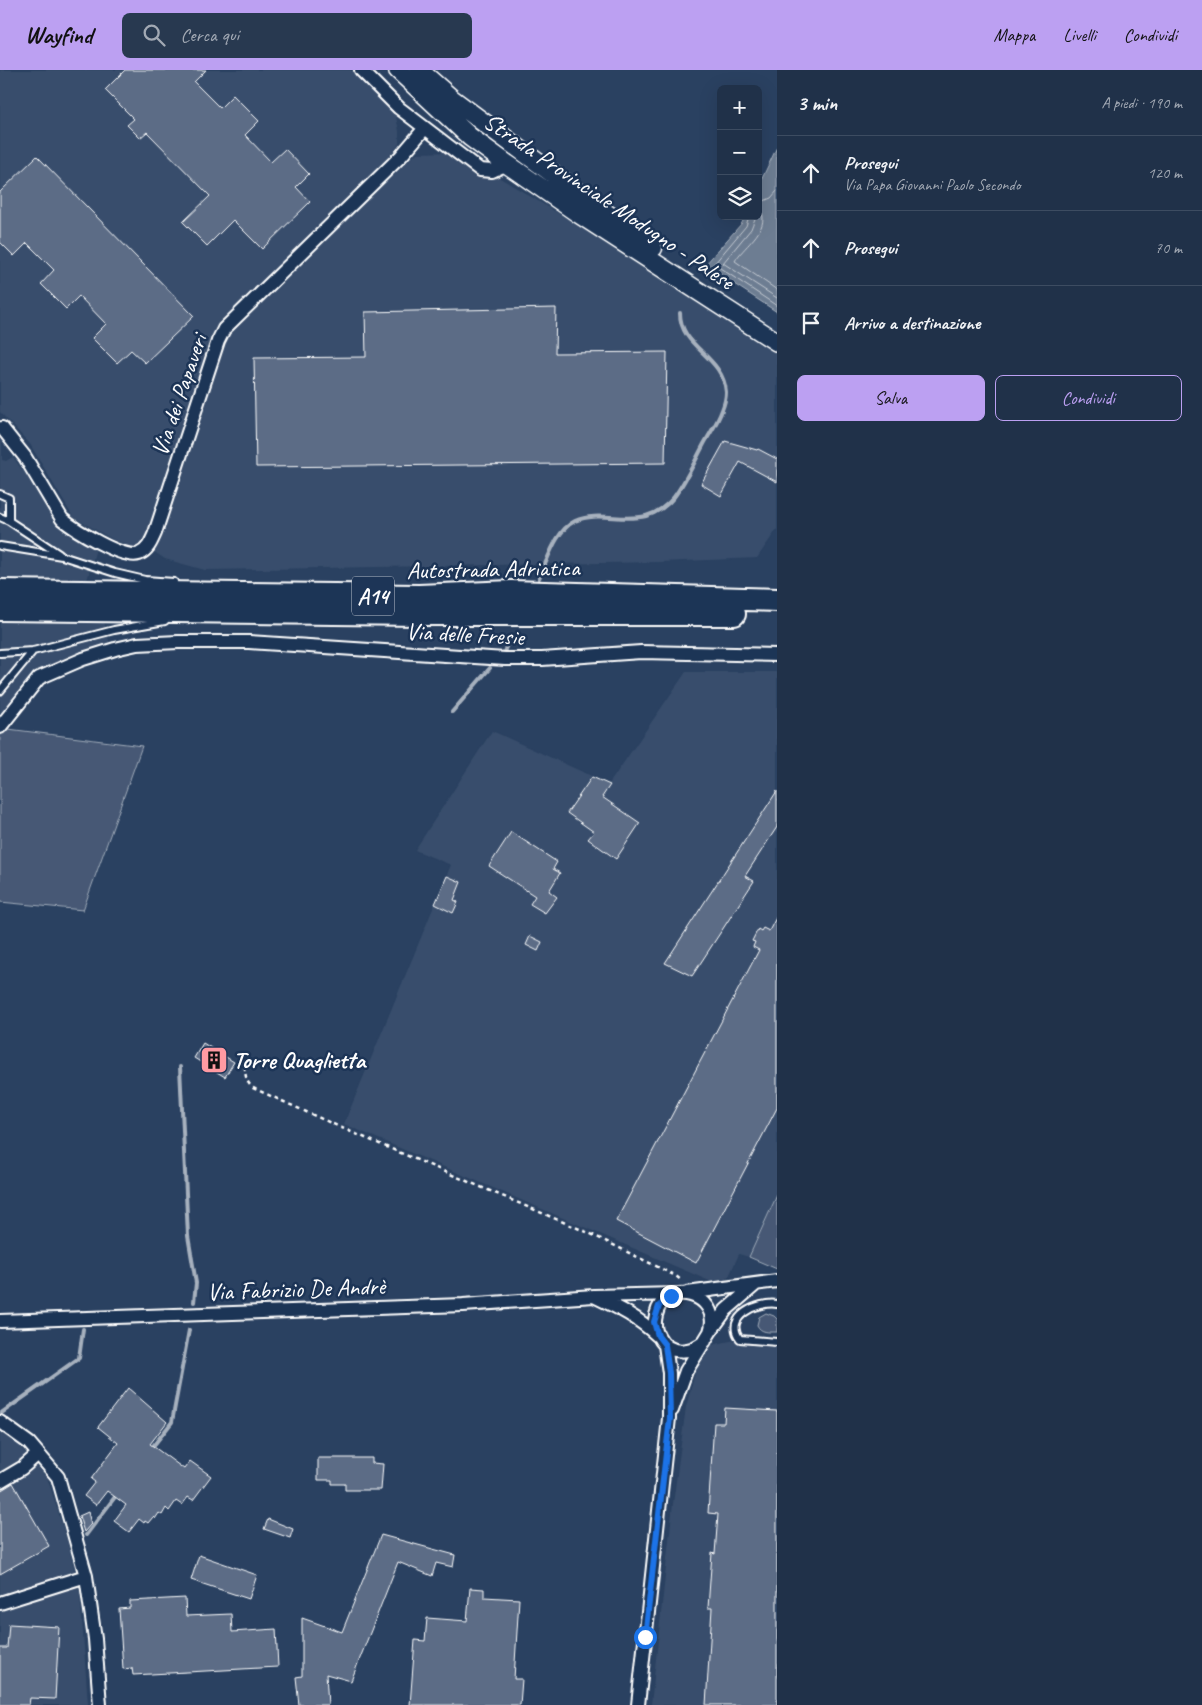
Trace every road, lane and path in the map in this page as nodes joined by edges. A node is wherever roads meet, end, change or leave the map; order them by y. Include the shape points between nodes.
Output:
1 (361, 70) edge
2 (398, 70) edge
3 (419, 70) edge
4 (425, 128) junction
5 (507, 164) junction
6 (777, 329) edge
7 (777, 342) edge
8 (2, 428) dead end
9 (0, 494) edge
10 (0, 517) edge
11 (9, 521) junction
12 (0, 546) edge
13 (62, 556) junction
14 (178, 583) dead end
15 (382, 588) dead end
16 (0, 591) edge
17 (775, 601) edge
18 (420, 605) junction
19 (0, 608) edge
20 (382, 620) dead end
21 (176, 621) dead end
22 (33, 651) junction
23 (0, 653) edge
24 (777, 654) edge
25 (0, 691) edge
26 (0, 727) edge
27 (245, 1066) dead end
28 (777, 1281) edge
29 (755, 1285) junction
30 (680, 1294) junction
31 (594, 1296) junction
32 (777, 1304) edge
33 (0, 1321) edge
34 (708, 1337) junction
35 (661, 1341) junction
36 (777, 1342) edge
37 (670, 1418) junction
38 (0, 1422) edge
39 (38, 1454) junction
40 (0, 1481) edge
41 (86, 1576) junction
42 (0, 1603) edge
43 (100, 1705) edge
44 (638, 1705) edge

1 - 4 street via 399,108
2 - 5 main road, Strada Provinciale Modugno - Palese via 470,136
3 - 6 main road, Strada Provinciale Modugno - Palese via 452,100 642,241
4 - 5 street via 480,170 492,171
4 - 8 street, Via dei Papaveri via 401,156 224,329 155,533 146,549 132,555 121,553 66,522
5 - 7 main road, Strada Provinciale Modugno - Palese
9 - 11 lane via 9,498
10 - 11 lane
11 - 13 lane
12 - 13 lane
13 - 14 lane via 145,580
15 - 18 lane
16 - 18 highway, Autostrada Adriatica / A14
17 - 18 highway, Autostrada Adriatica / A14 via 615,613
17 - 18 highway, Autostrada Adriatica / A14 via 511,592
18 - 19 highway, Autostrada Adriatica / A14
18 - 20 lane
21 - 22 lane via 140,624
22 - 23 lane
22 - 25 lane
24 - 26 street, Via delle Fresie via 641,652 505,659 249,642 137,644 83,659 39,678
27 - 30 path via 245,1076 253,1088 589,1233 676,1276 683,1282
28 - 29 street, Via Fabrizio De Andrè
29 - 30 street, Via Fabrizio De Andrè
29 - 34 street via 726,1310
30 - 31 street, Via Fabrizio De Andrè
30 - 34 street via 696,1296 706,1305 712,1322
30 - 35 street via 662,1302 656,1312 654,1322
31 - 33 street, Via Fabrizio De Andrè via 463,1305
31 - 35 street via 626,1311
32 - 36 lane via 768,1302 749,1308 740,1317 736,1328 740,1340
34 - 35 street via 692,1350 682,1351 673,1350
34 - 37 street via 686,1371
35 - 37 street via 669,1373
37 - 44 street
38 - 39 street via 29,1443
39 - 40 street
39 - 41 street via 58,1477
41 - 42 street
41 - 43 street

